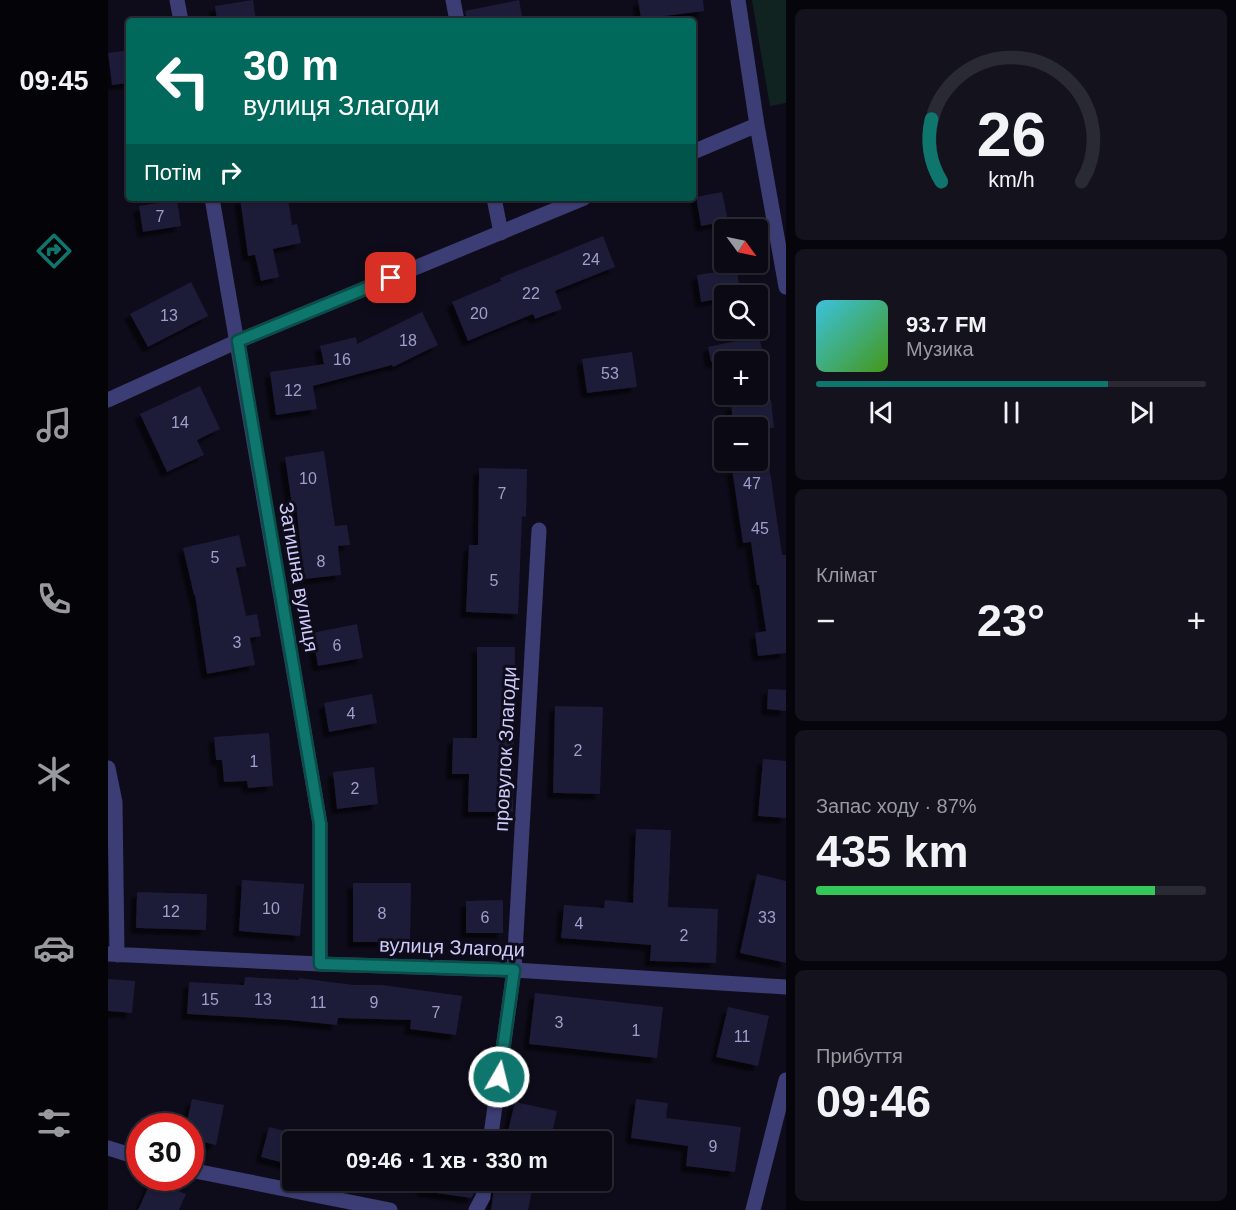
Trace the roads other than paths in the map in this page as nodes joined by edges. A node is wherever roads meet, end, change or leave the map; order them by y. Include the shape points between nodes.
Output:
1 (177, 0) edge
2 (453, 0) edge
3 (738, 0) edge
4 (180, 18) edge
5 (456, 18) edge
6 (757, 125) junction
7 (696, 151) edge
8 (213, 201) edge
9 (495, 201) edge
10 (577, 201) edge
11 (501, 233) junction
12 (786, 287) edge
13 (238, 341) junction
14 (108, 400) edge
15 (539, 530) dead end
16 (108, 768) edge
17 (112, 954) edge
18 (320, 964) junction
19 (514, 970) junction
20 (786, 987) edge
21 (786, 1080) edge
22 (492, 1131) edge
23 (108, 1148) edge
24 (126, 1154) edge
25 (204, 1173) edge
26 (484, 1191) edge
27 (390, 1210) edge
28 (476, 1210) edge
29 (753, 1210) edge

1 - 4 street
2 - 5 street
3 - 6 street
6 - 7 street
6 - 12 street
8 - 13 street, Затишна вулиця
9 - 11 street
10 - 11 street
11 - 13 street
13 - 14 street
13 - 18 street, Затишна вулиця via 320,824
15 - 19 street, провулок Злагоди
16 - 17 street, вулиця Злагоди via 115,802
17 - 18 street, вулиця Злагоди
18 - 19 street, вулиця Злагоди
19 - 20 street, вулиця Злагоди
19 - 22 street, провулок Злагоди
21 - 29 street
23 - 24 street
25 - 27 street
26 - 28 street

